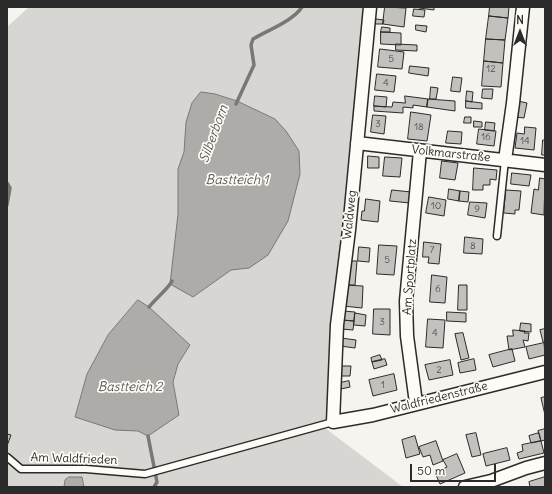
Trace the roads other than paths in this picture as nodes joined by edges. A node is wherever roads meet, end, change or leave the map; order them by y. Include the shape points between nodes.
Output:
1 (370, 7) edge
2 (523, 7) edge
3 (357, 143) junction
4 (420, 151) junction
5 (505, 160) junction
6 (545, 165) edge
7 (497, 236) dead end
8 (545, 372) edge
9 (416, 403) junction
10 (333, 422) junction
11 (7, 457) edge
12 (545, 463) edge
13 (465, 487) edge

1 - 3 street, Waldweg
2 - 5 street
3 - 4 street, Volkmarstraße
3 - 10 street, Waldweg via 337,325
4 - 5 street, Volkmarstraße
4 - 9 street, Am Sportplatz via 406,301 407,336
5 - 6 street, Volkmarstraße
5 - 7 lane
8 - 9 street, Waldfriedenstraße
9 - 10 street, Waldfriedenstraße via 373,415
10 - 11 lane, Am Waldfrieden via 147,473 86,469 21,469
12 - 13 street via 492,481

